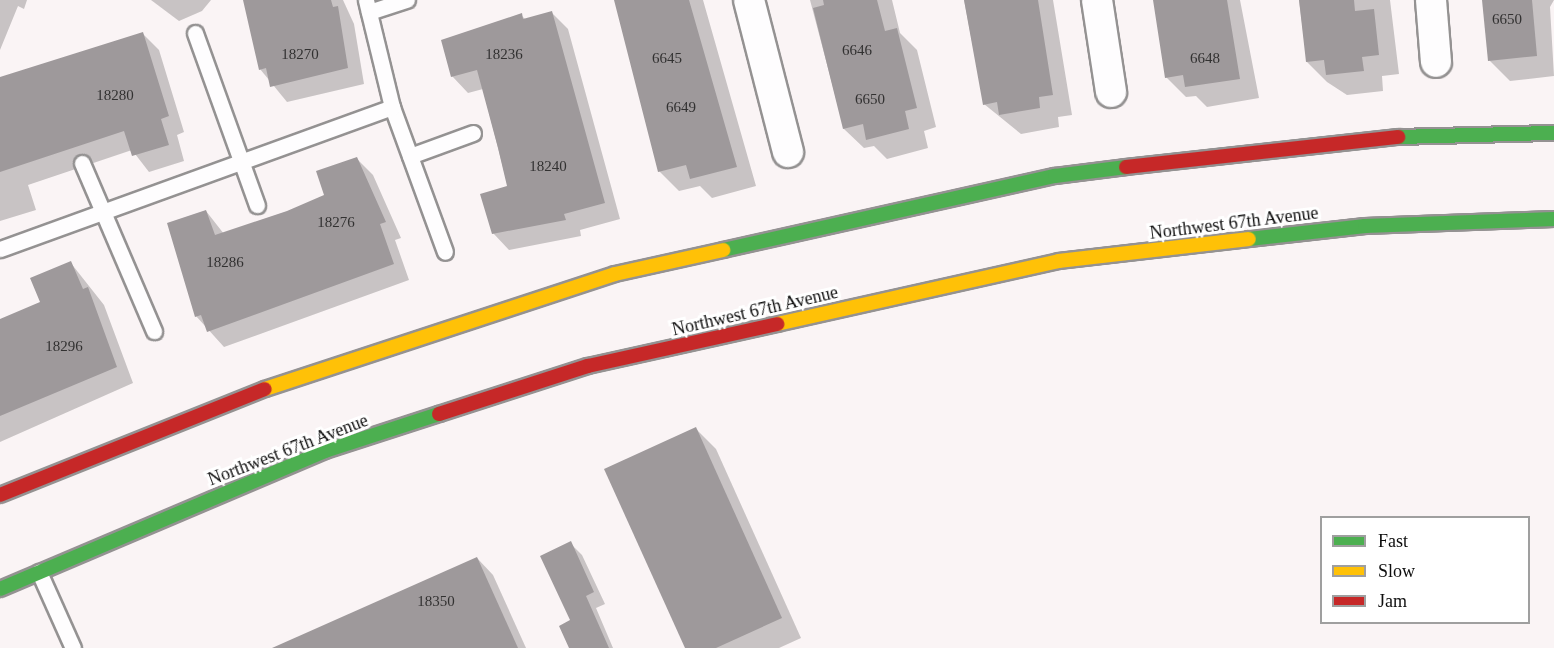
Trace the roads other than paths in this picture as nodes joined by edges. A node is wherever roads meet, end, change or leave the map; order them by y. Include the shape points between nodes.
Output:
1 (407, 0) edge
2 (749, 0) edge
3 (1097, 0) edge
4 (1431, 0) edge
5 (368, 6) edge
6 (195, 33) dead end
7 (1436, 62) dead end
8 (1112, 92) dead end
9 (392, 107) junction
10 (473, 133) dead end
11 (1554, 133) edge
12 (788, 152) dead end
13 (410, 156) junction
14 (82, 163) dead end
15 (242, 163) junction
16 (257, 205) dead end
17 (102, 213) junction
18 (1554, 219) edge
19 (0, 249) edge
20 (445, 252) dead end
21 (154, 332) dead end
22 (0, 495) edge
23 (39, 572) junction
24 (0, 589) edge
25 (73, 648) edge

1 - 5 lane
2 - 12 street
3 - 8 street
4 - 7 street
5 - 9 lane
6 - 15 lane
9 - 13 lane
9 - 15 lane
10 - 13 lane
11 - 22 main road via 1447,133 1320,143 1054,176 615,274 300,375
13 - 20 lane
14 - 17 lane
15 - 16 lane
15 - 17 lane
17 - 19 lane
17 - 21 lane
18 - 23 main road, Northwest 67th Avenue via 1365,226 1059,261 588,366 325,451
23 - 24 main road, Northwest 67th Avenue
23 - 25 lane

